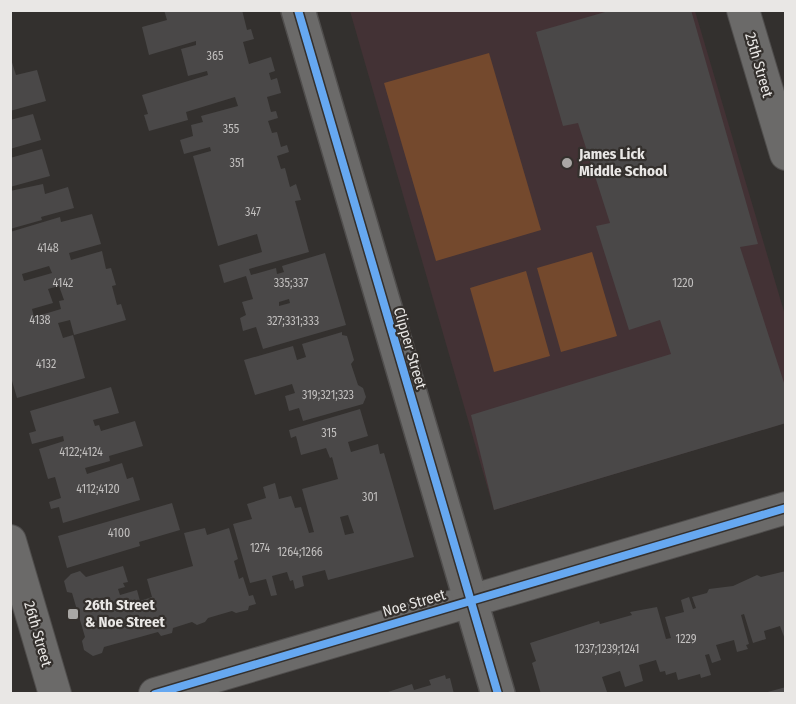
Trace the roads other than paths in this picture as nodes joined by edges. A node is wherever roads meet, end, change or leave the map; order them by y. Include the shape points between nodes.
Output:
1 (298, 10) edge
2 (743, 10) edge
3 (786, 154) edge
4 (786, 508) edge
5 (10, 541) edge
6 (470, 601) junction
7 (55, 693) edge
8 (155, 693) edge
9 (498, 693) edge

1 - 6 street, Clipper Street
2 - 3 street, 25th Street
4 - 6 street, Noe Street
5 - 7 street, 26th Street
6 - 8 street, Noe Street
6 - 9 street, Clipper Street

